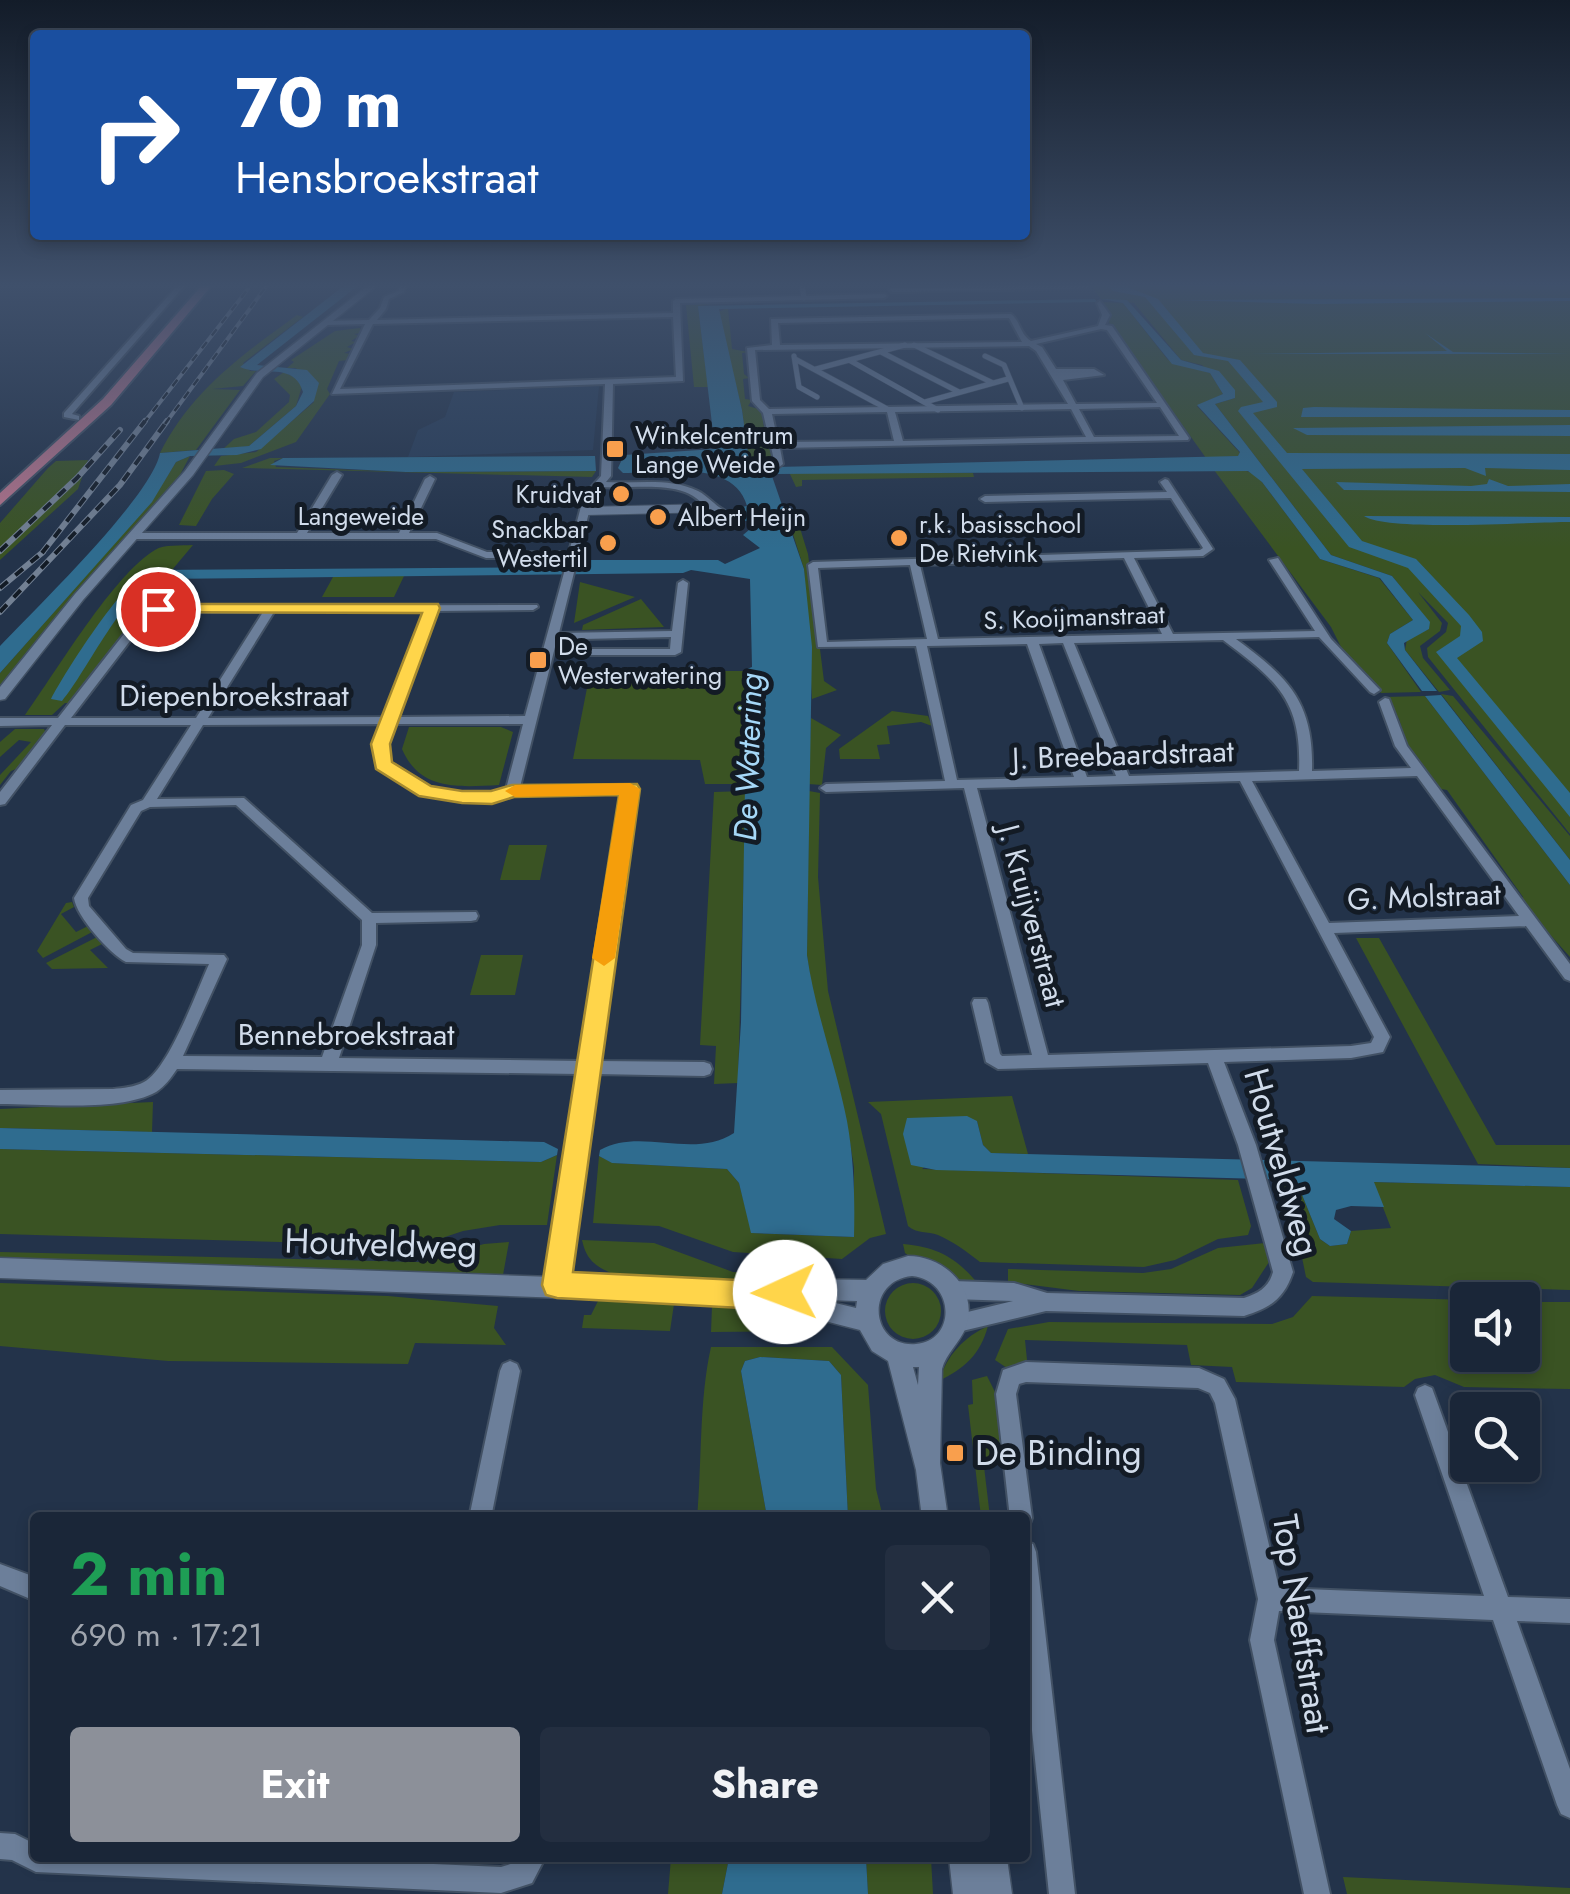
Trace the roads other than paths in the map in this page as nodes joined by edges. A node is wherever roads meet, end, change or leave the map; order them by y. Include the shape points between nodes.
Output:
1 (102, 372) edge
2 (120, 372) edge
3 (132, 372) edge
4 (263, 372) edge
5 (344, 372) edge
6 (682, 372) edge
7 (754, 372) edge
8 (796, 372) edge
9 (822, 372) edge
10 (872, 372) edge
11 (921, 372) edge
12 (967, 372) edge
13 (1006, 372) edge
14 (1055, 372) edge
15 (1140, 372) edge
16 (1008, 379) junction
17 (609, 383) junction
18 (992, 384) junction
19 (959, 392) junction
20 (817, 397) dead end
21 (925, 402) junction
22 (1162, 405) junction
23 (1074, 407) junction
24 (1022, 408) junction
25 (983, 409) junction
26 (938, 410) junction
27 (890, 411) junction
28 (767, 412) junction
29 (76, 418) junction
30 (990, 426) dead end
31 (1091, 439) junction
32 (898, 444) junction
33 (774, 445) junction
34 (779, 464) dead end
35 (336, 475) dead end
36 (430, 479) dead end
37 (0, 480) edge
38 (1166, 482) dead end
39 (600, 484) junction
40 (1174, 495) junction
41 (985, 499) dead end
42 (0, 501) edge
43 (715, 509) joint
44 (586, 510) junction
45 (403, 535) junction
46 (140, 536) junction
47 (300, 536) junction
48 (1127, 554) junction
49 (572, 559) junction
50 (1274, 560) dead end
51 (915, 563) junction
52 (683, 583) dead end
53 (533, 607) dead end
54 (271, 608) junction
55 (432, 608) junction
56 (1322, 634) junction
57 (552, 636) junction
58 (1225, 636) junction
59 (1170, 637) junction
60 (1067, 640) junction
61 (1032, 641) junction
62 (928, 644) junction
63 (1374, 690) dead end
64 (0, 698) edge
65 (1385, 702) dead end
66 (200, 720) junction
67 (390, 720) junction
68 (528, 720) junction
69 (0, 722) edge
70 (63, 722) junction
71 (1422, 772) junction
72 (1305, 775) junction
73 (1244, 777) junction
74 (1124, 780) junction
75 (1082, 781) junction
76 (952, 785) junction
77 (970, 785) junction
78 (826, 788) dead end
79 (512, 791) junction
80 (0, 801) edge
81 (148, 802) junction
82 (470, 916) dead end
83 (368, 918) junction
84 (1527, 920) junction
85 (1324, 928) junction
86 (1570, 974) edge
87 (980, 1003) dead end
88 (1214, 1058) junction
89 (172, 1062) junction
90 (329, 1062) junction
91 (1042, 1062) junction
92 (704, 1068) dead end
93 (589, 1069) junction
94 (0, 1097) edge
95 (0, 1268) edge
96 (557, 1285) junction
97 (952, 1290) junction
98 (869, 1291) junction
99 (760, 1295) junction
100 (1047, 1302) junction
101 (867, 1321) junction
102 (958, 1323) junction
103 (897, 1352) junction
104 (934, 1353) junction
105 (510, 1371) dead end
106 (1425, 1395) dead end
107 (929, 1470) junction
108 (481, 1512) edge
109 (934, 1512) edge
110 (1020, 1512) edge
111 (0, 1575) edge
112 (30, 1587) edge
113 (1030, 1598) edge
114 (1270, 1599) junction
115 (1500, 1608) junction
116 (1570, 1610) edge
117 (1570, 1806) edge
118 (0, 1846) edge
119 (30, 1855) edge
120 (254, 1862) edge
121 (965, 1862) edge
122 (992, 1862) edge
123 (527, 1866) edge
124 (969, 1894) edge
125 (996, 1894) edge
126 (1062, 1894) edge
127 (1317, 1894) edge

1 - 29 street via 67,415
2 - 29 main road
3 - 42 main road
4 - 46 street via 204,448 183,489
5 - 17 street via 334,392
6 - 17 street
7 - 28 street via 756,401
8 - 20 street via 799,387
9 - 27 street
10 - 21 street
11 - 19 street
12 - 18 street
13 - 16 street
14 - 23 street
15 - 22 street
16 - 18 street
16 - 24 street
17 - 39 street via 609,459
18 - 19 street
19 - 21 street
21 - 26 street
22 - 23 street
22 - 31 street via 1184,438
23 - 24 street
23 - 31 street
24 - 25 street
25 - 26 street
25 - 30 street
26 - 27 street
27 - 28 street
27 - 32 street
28 - 33 street
29 - 37 main road
31 - 32 street
32 - 33 street
33 - 34 street
35 - 47 street
36 - 45 street
38 - 40 street
39 - 43 street via 685,489
39 - 44 street
40 - 41 street
40 - 48 street via 1208,550
43 - 44 street
44 - 49 street
45 - 47 street, Langeweide
45 - 49 street, Langeweide via 445,537 486,555
46 - 47 street, Langeweide
46 - 64 street via 19,684
48 - 51 street
48 - 59 street
49 - 57 street
50 - 56 street
51 - 62 street
51 - 62 street, S. Kooijmanstraat via 813,566 822,645
52 - 57 street via 675,652 574,652 578,636
53 - 55 street
54 - 55 street
54 - 66 street
54 - 70 street via 146,614
55 - 67 street
56 - 58 street, S. Kooijmanstraat
56 - 63 street
57 - 68 street
58 - 59 street, S. Kooijmanstraat
58 - 72 street via 1265,666 1302,713
59 - 60 street, S. Kooijmanstraat
60 - 61 street, S. Kooijmanstraat
60 - 74 street
61 - 62 street, S. Kooijmanstraat
61 - 75 street
62 - 76 street
65 - 71 street via 1401,746
66 - 67 street, Diepenbroekstraat
66 - 70 street, Diepenbroekstraat
66 - 81 street
67 - 68 street, Diepenbroekstraat
67 - 79 street via 380,744 382,764 403,778 426,791 462,797
68 - 79 street
69 - 70 street, Diepenbroekstraat
70 - 80 street
71 - 72 street, J. Breebaardstraat
71 - 84 street
72 - 73 street, J. Breebaardstraat
73 - 74 street, J. Breebaardstraat
73 - 85 street, G. Molstraat
74 - 75 street, J. Breebaardstraat
75 - 77 street, J. Breebaardstraat
76 - 77 street, J. Breebaardstraat
76 - 78 street, J. Breebaardstraat
77 - 91 street, J. Kruijverstraat
79 - 93 street via 630,789
81 - 83 street via 239,801
81 - 89 street via 136,808 85,890 82,907 120,953 132,958 219,958
82 - 83 street
83 - 90 street via 370,946
84 - 85 street, G. Molstraat
84 - 86 street
85 - 88 street, G. Molstraat via 1382,1036 1376,1048
87 - 91 street via 998,1064
88 - 91 street
88 - 100 street, Houtveldweg via 1271,1222 1283,1272 1279,1288 1244,1307
89 - 90 street, Bennebroekstraat
89 - 94 street via 146,1090
90 - 93 street, Bennebroekstraat
92 - 93 street, Bennebroekstraat
93 - 96 street
95 - 96 street, Houtveldweg
96 - 99 street, Houtveldweg
97 - 98 street via 922,1269 903,1267
97 - 100 street, Houtveldweg via 1014,1292
97 - 102 street
98 - 99 street, Houtveldweg
98 - 101 street
99 - 101 street, Houtveldweg
100 - 102 street, Houtveldweg
101 - 103 street via 877,1339
102 - 104 street
103 - 104 street
103 - 107 street
104 - 107 street
105 - 108 street
106 - 115 street
107 - 109 street
110 - 114 street, Top Naeffstraat via 1006,1394 1010,1377 1026,1372 1199,1378 1217,1386 1225,1399
111 - 112 street
113 - 126 street
114 - 115 street
114 - 127 street, Top Naeffstraat via 1262,1640
115 - 116 street
115 - 117 street
118 - 119 street
120 - 123 street via 501,1880
121 - 124 street
122 - 125 street

